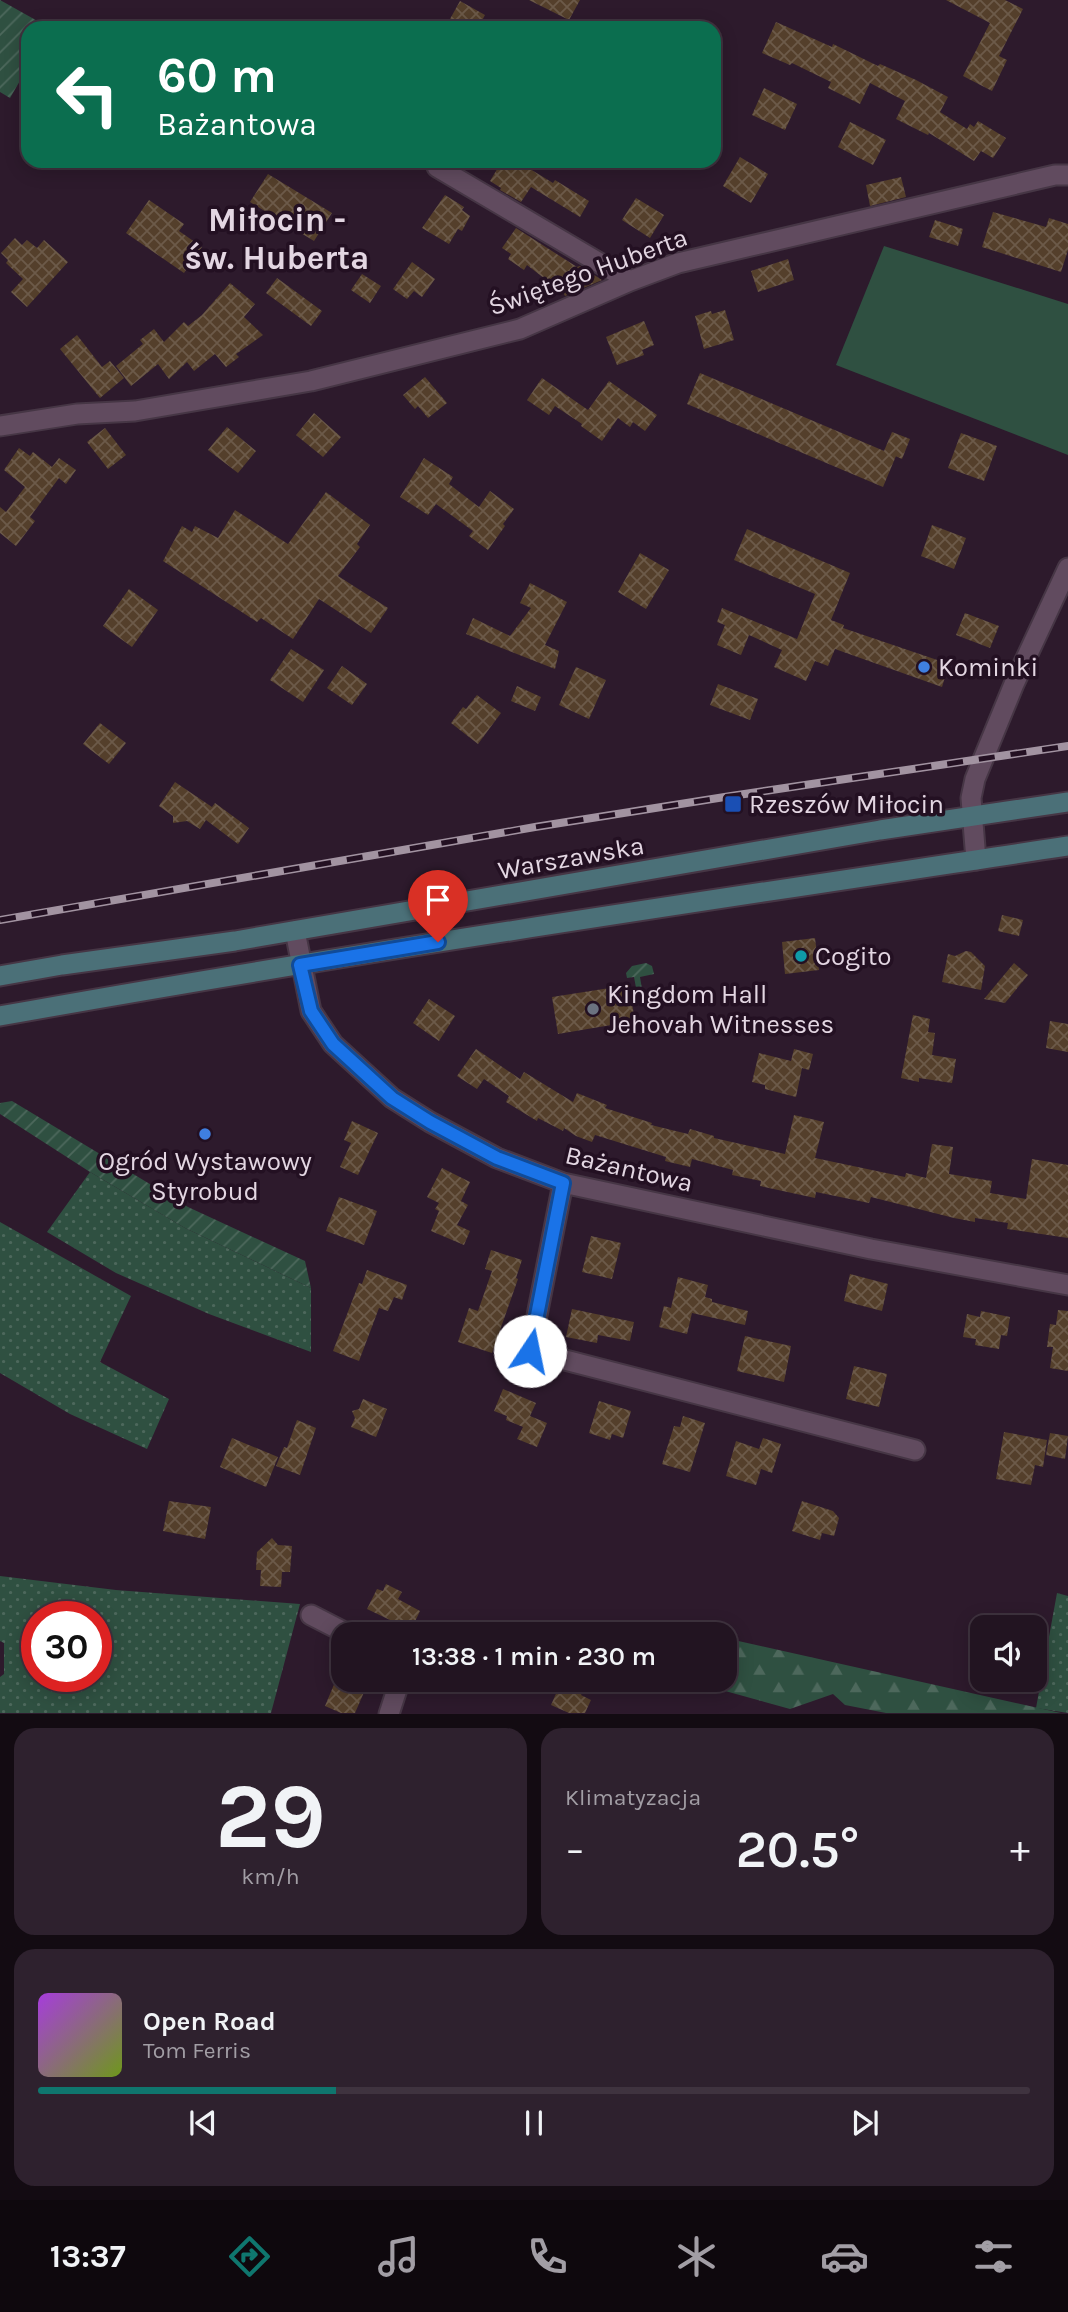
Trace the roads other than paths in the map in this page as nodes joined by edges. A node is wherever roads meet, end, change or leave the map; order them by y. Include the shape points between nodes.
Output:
1 (439, 168) edge
2 (1068, 175) edge
3 (630, 281) junction
4 (0, 426) edge
5 (1068, 568) edge
6 (1068, 802) edge
7 (972, 818) junction
8 (1068, 846) edge
9 (975, 860) junction
10 (295, 932) junction
11 (300, 965) junction
12 (0, 976) edge
13 (0, 1016) edge
14 (563, 1183) junction
15 (1068, 1285) edge
16 (915, 1450) dead end
17 (311, 1615) dead end
18 (331, 1625) edge
19 (396, 1692) edge
20 (389, 1713) edge

1 - 3 street
2 - 3 street, Świętego Huberta via 678,263
3 - 4 street, Świętego Huberta via 520,329 311,380 135,411
5 - 7 street via 983,759 971,799
6 - 7 main road, Warszawska
7 - 9 street
7 - 10 main road, Warszawska
8 - 9 main road
9 - 11 main road
10 - 11 street, Bażantowa
10 - 12 main road, Warszawska
11 - 13 main road
11 - 14 street, Bażantowa via 311,1011 333,1044 392,1098 497,1158
14 - 15 street, Bażantowa via 871,1249
14 - 16 street via 530,1351
17 - 18 street
19 - 20 street

